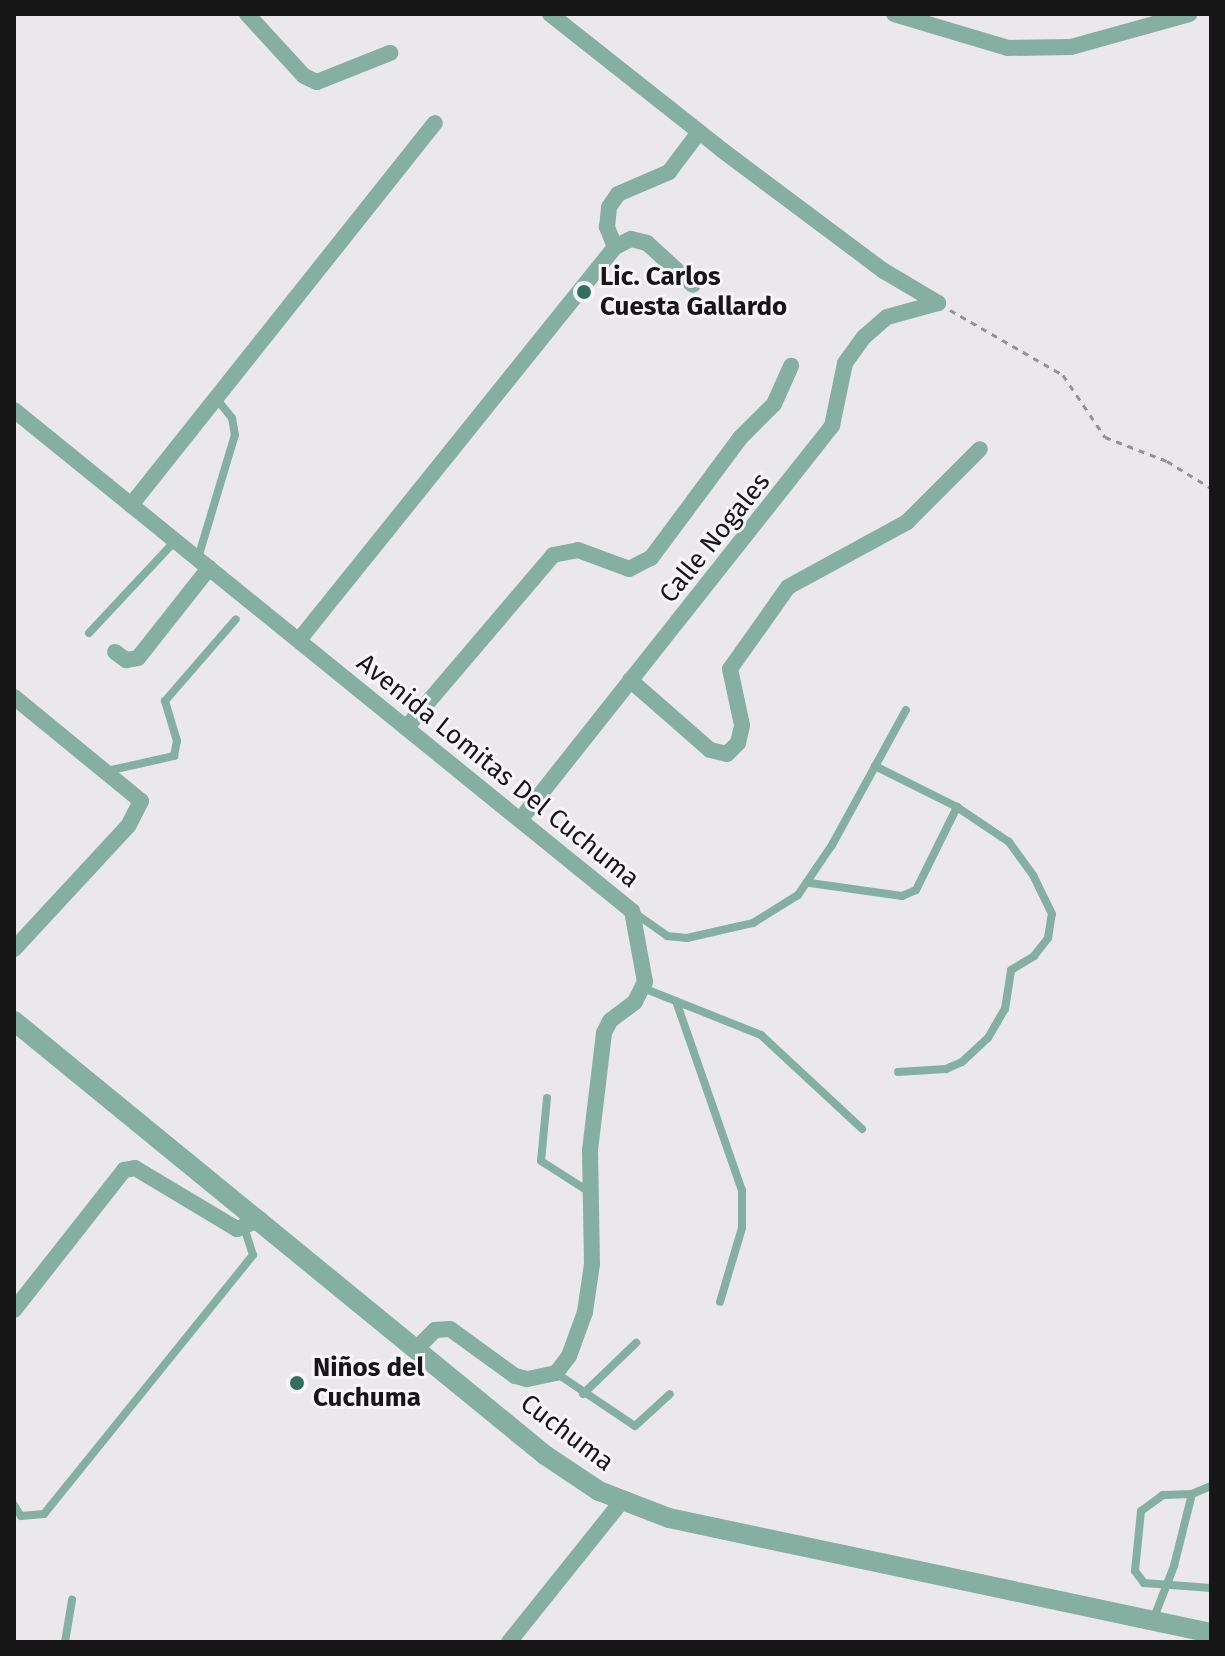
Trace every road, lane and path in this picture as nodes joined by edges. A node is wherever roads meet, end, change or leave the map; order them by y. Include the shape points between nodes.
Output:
1 (247, 14) edge
2 (550, 14) edge
3 (894, 14) edge
4 (1190, 14) edge
5 (390, 53) dead end
6 (435, 123) dead end
7 (699, 132) junction
8 (615, 247) junction
9 (693, 285) dead end
10 (938, 303) junction
11 (791, 366) dead end
12 (216, 398) junction
13 (14, 410) edge
14 (980, 449) dead end
15 (1211, 488) edge
16 (131, 505) junction
17 (175, 541) junction
18 (204, 563) junction
19 (236, 619) dead end
20 (89, 633) dead end
21 (299, 640) junction
22 (115, 652) dead end
23 (630, 680) junction
24 (14, 697) edge
25 (906, 710) dead end
26 (406, 728) junction
27 (875, 766) junction
28 (107, 771) junction
29 (957, 807) junction
30 (520, 820) junction
31 (810, 883) junction
32 (632, 911) junction
33 (14, 949) edge
34 (643, 988) junction
35 (676, 1001) junction
36 (15, 1023) edge
37 (898, 1072) dead end
38 (547, 1098) dead end
39 (862, 1129) dead end
40 (592, 1194) junction
41 (252, 1225) junction
42 (720, 1302) dead end
43 (14, 1310) edge
44 (636, 1343) dead end
45 (418, 1347) junction
46 (556, 1373) junction
47 (583, 1394) junction
48 (670, 1394) dead end
49 (1211, 1486) edge
50 (1192, 1494) junction
51 (621, 1502) junction
52 (14, 1505) edge
53 (1166, 1584) junction
54 (1211, 1588) edge
55 (72, 1600) dead end
56 (1153, 1621) junction
57 (1211, 1633) edge
58 (65, 1642) edge
59 (509, 1642) edge

1 - 5 street via 304,76 317,82
2 - 7 street
3 - 4 street via 1008,48 1071,47
6 - 12 street
7 - 8 street via 669,172 618,194 609,207 607,227
7 - 10 street via 884,271
8 - 9 street via 631,239 647,243
8 - 21 street
10 - 15 path via 1063,375 1105,437 1167,461
10 - 23 street, Calle Nogales via 887,317 864,337 845,363 832,426
11 - 26 street via 774,404 740,438 651,558 629,569 578,550 553,555
12 - 16 street
12 - 18 lane via 232,418 235,435
13 - 16 street, Avenida Lomitas Del Cuchuma
14 - 23 street via 907,522 788,587 730,669 742,725 738,743 727,754 710,750
16 - 17 street, Avenida Lomitas Del Cuchuma
17 - 18 street, Avenida Lomitas Del Cuchuma
17 - 20 lane
18 - 21 street, Avenida Lomitas Del Cuchuma
18 - 22 street via 138,658 126,660
19 - 28 lane via 165,701 177,741 174,756
21 - 26 street, Avenida Lomitas Del Cuchuma
23 - 30 street, Calle Nogales
24 - 28 street
25 - 27 lane
26 - 30 street, Avenida Lomitas Del Cuchuma
27 - 29 lane
27 - 31 lane
28 - 33 street via 133,791 141,809
29 - 31 lane via 910,895
29 - 37 lane via 1009,842 1033,875 1052,914 1048,938 1034,956 1011,970 1005,1009 988,1038 962,1062 946,1069
30 - 32 street, Avenida Lomitas Del Cuchuma
31 - 32 lane via 753,923 687,938 659,932
32 - 34 street, Avenida Lomitas Del Cuchuma via 645,972
34 - 35 lane
34 - 40 street via 604,1033 590,1150
35 - 39 lane via 761,1035
35 - 42 lane via 742,1190 742,1228
36 - 41 street, Cuchuma
38 - 40 lane via 541,1161
40 - 46 street via 594,1239 587,1301 569,1356
41 - 43 street via 135,1168 124,1170
41 - 45 street, Cuchuma
41 - 52 lane via 253,1255 44,1514 21,1516
44 - 47 lane
45 - 46 street via 435,1330 450,1329 515,1376 537,1380
45 - 51 street, Cuchuma via 545,1455
46 - 47 lane
47 - 48 lane via 635,1426
49 - 50 lane
50 - 53 lane
50 - 53 lane via 1150,1499 1141,1511 1135,1571 1144,1583
51 - 56 street, Cuchuma via 669,1518
51 - 59 street
53 - 54 lane
53 - 56 lane
55 - 58 lane
56 - 57 street, Cuchuma

